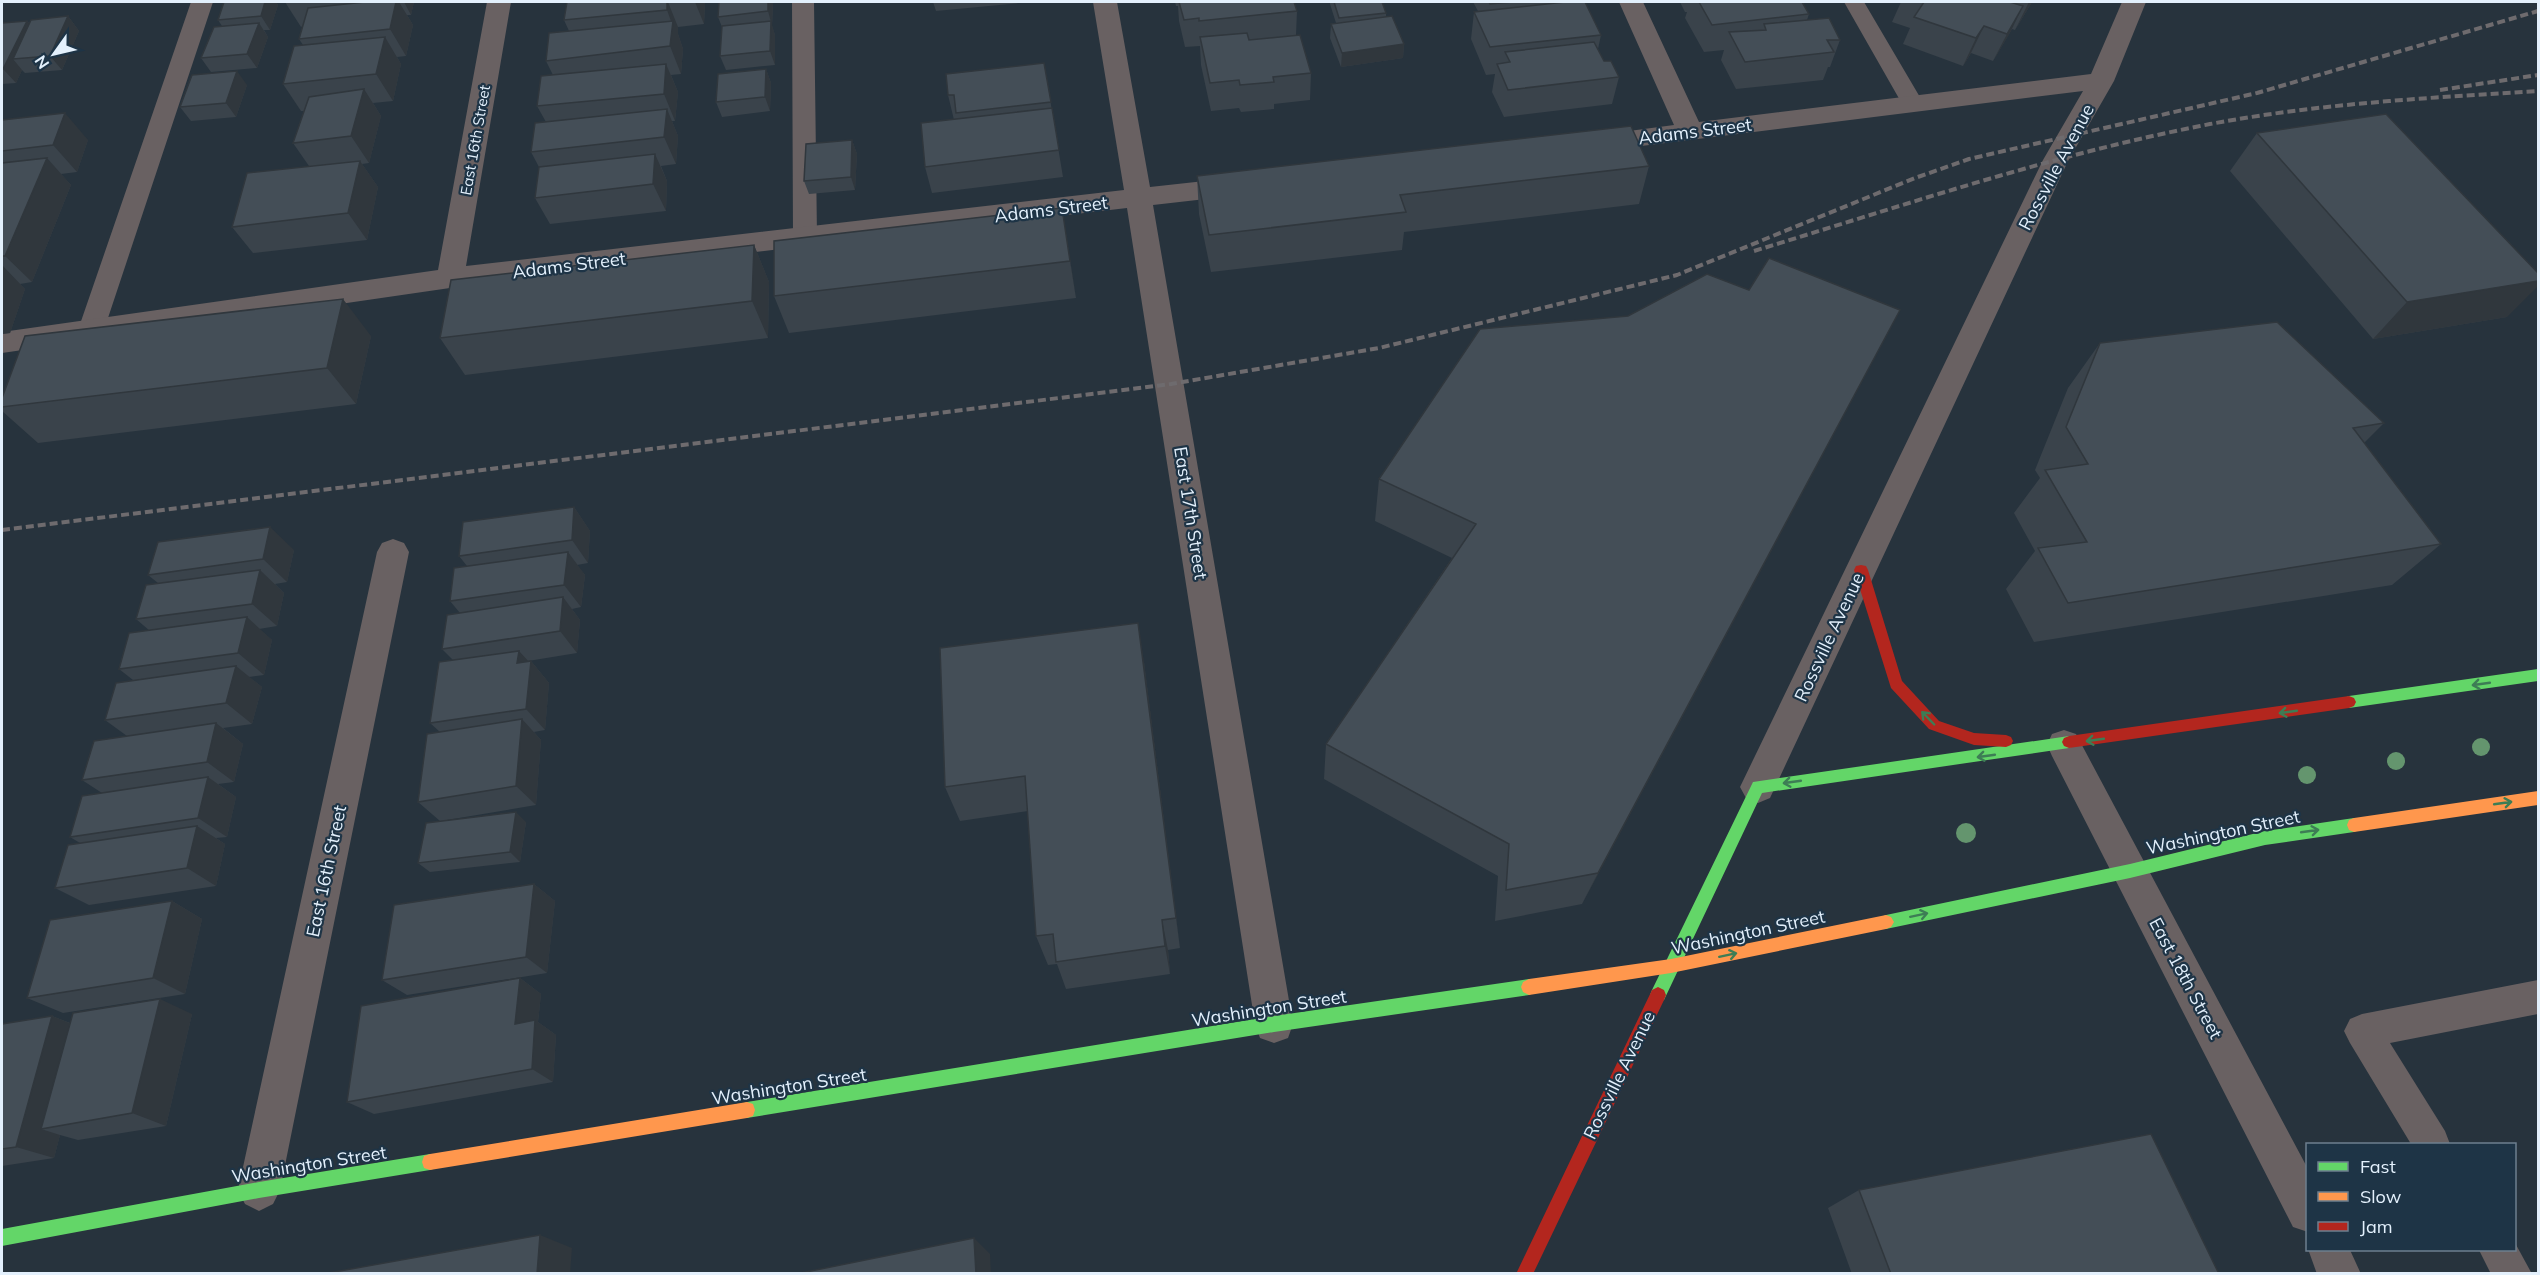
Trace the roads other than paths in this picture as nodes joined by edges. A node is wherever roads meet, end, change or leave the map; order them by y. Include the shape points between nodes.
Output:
1 (202, 2) edge
2 (499, 2) edge
3 (803, 2) edge
4 (1105, 2) edge
5 (1631, 2) edge
6 (1854, 2) edge
7 (2134, 2) edge
8 (2102, 81) junction
9 (1912, 104) junction
10 (1690, 131) junction
11 (1573, 146) edge
12 (1269, 183) edge
13 (1140, 199) junction
14 (805, 237) junction
15 (450, 278) junction
16 (91, 330) junction
17 (2, 343) edge
18 (393, 552) dead end
19 (1861, 570) junction
20 (2538, 675) edge
21 (2064, 745) junction
22 (1758, 787) junction
23 (2538, 798) edge
24 (2130, 871) junction
25 (1671, 966) junction
26 (2538, 997) edge
27 (1274, 1024) junction
28 (2431, 1143) edge
29 (260, 1191) junction
30 (2306, 1210) edge
31 (2, 1238) edge
32 (2328, 1251) edge
33 (2499, 1251) edge
34 (1524, 1274) edge
35 (2340, 1274) edge
36 (2513, 1274) edge

1 - 16 lane
2 - 15 street, East 16th Street
3 - 14 lane
4 - 13 street, East 17th Street
5 - 10 street
6 - 9 lane
7 - 8 street, Rossville Avenue
8 - 9 street, Adams Street
8 - 19 street, Rossville Avenue via 2076,133 2056,160
9 - 10 street, Adams Street
10 - 11 street, Adams Street
12 - 13 street, Adams Street
13 - 14 street, Adams Street
13 - 27 street, East 17th Street
14 - 15 street, Adams Street
15 - 16 street, Adams Street
16 - 17 street, Adams Street
18 - 29 street, East 16th Street
21 -> 19 street via 1974,740 1934,725 1896,684
19 - 22 street, Rossville Avenue
20 -> 21 street
21 -> 22 street
21 - 24 street, East 18th Street
22 - 25 street, Rossville Avenue
24 -> 23 street, Washington Street via 2265,838
25 -> 24 street, Washington Street
24 - 30 street, East 18th Street
25 - 27 street, Washington Street
25 - 34 street, Rossville Avenue
26 - 28 lane via 2362,1031
27 - 29 street, Washington Street
29 - 31 street, Washington Street
32 - 35 street
33 - 36 lane

